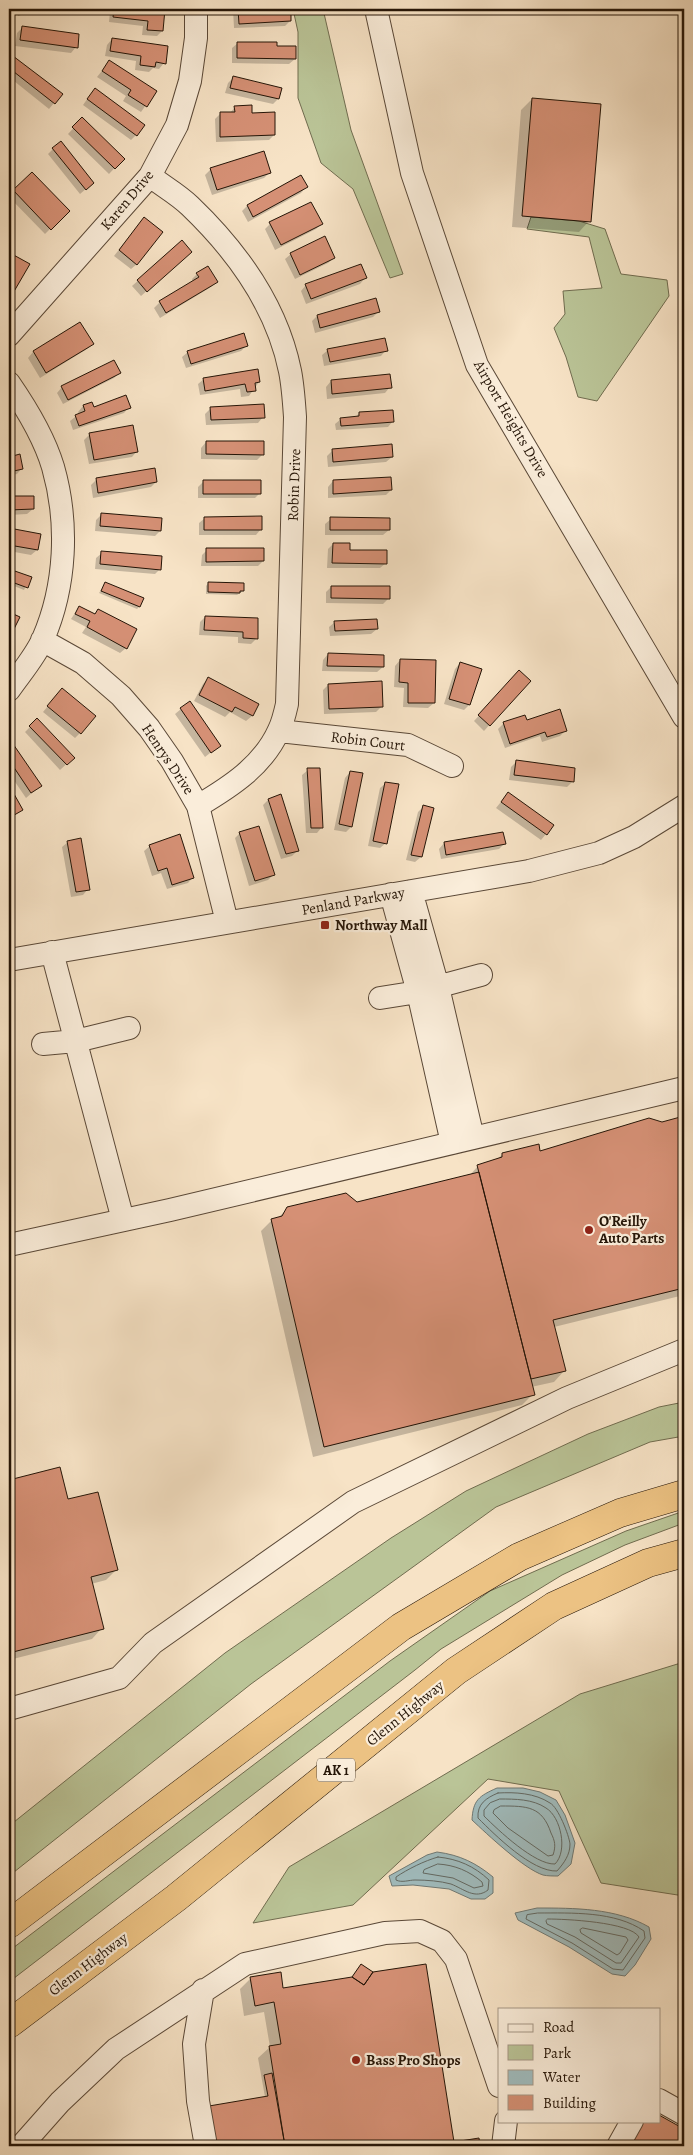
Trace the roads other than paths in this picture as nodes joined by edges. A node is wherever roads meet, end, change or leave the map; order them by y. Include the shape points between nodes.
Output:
1 (196, 9) edge
2 (376, 9) edge
3 (150, 176) junction
4 (9, 335) edge
5 (9, 383) edge
6 (42, 640) junction
7 (9, 690) edge
8 (684, 717) edge
9 (279, 731) junction
10 (452, 766) dead end
11 (198, 806) junction
12 (684, 806) edge
13 (401, 893) junction
14 (227, 922) junction
15 (52, 952) junction
16 (9, 960) edge
17 (481, 975) dead end
18 (428, 989) junction
19 (380, 998) dead end
20 (129, 1028) dead end
21 (76, 1042) junction
22 (43, 1044) dead end
23 (684, 1088) edge
24 (463, 1140) junction
25 (123, 1220) junction
26 (9, 1246) edge
27 (684, 1350) edge
28 (684, 1494) edge
29 (684, 1553) edge
30 (9, 1709) edge
31 (9, 1924) edge
32 (203, 1990) junction
33 (9, 2024) edge
34 (498, 2083) edge
35 (660, 2101) edge
36 (684, 2114) edge
37 (506, 2122) edge
38 (631, 2122) edge
39 (21, 2146) edge
40 (206, 2146) edge
41 (503, 2146) edge
42 (618, 2146) edge

1 - 3 street, Karen Drive via 190,81 176,125
2 - 8 street, Airport Heights Drive via 412,173 477,365
3 - 4 street, Karen Drive
3 - 9 street, Robin Drive via 189,205 227,245 257,286 277,328 290,371 296,417 288,694
5 - 6 street via 40,434 53,467 60,503 64,540 61,577
6 - 7 street
6 - 11 street, Henrys Drive via 83,663 121,696 167,754
9 - 10 street, Robin Court via 408,744
9 - 11 street, Robin Drive via 262,756 237,782
11 - 14 street, Henrys Drive
12 - 13 street, Penland Parkway via 634,838 599,852 529,871
13 - 14 street, Penland Parkway
13 - 18 street
14 - 15 street, Penland Parkway
15 - 16 street, Penland Parkway
15 - 21 street
17 - 18 street
18 - 19 street
18 - 24 street
20 - 21 street
21 - 22 street
21 - 25 street
23 - 24 street
24 - 25 street
25 - 26 street
27 - 30 street via 567,1398 353,1502 153,1644 119,1678
28 - 31 highway via 620,1513 519,1557 401,1627
29 - 33 highway, Glenn Highway / AK 1 via 648,1563 554,1606 456,1671 176,1898
32 - 34 street via 245,1964 385,1933 420,1931 442,1941 456,1959
32 - 39 street via 116,2049 60,2102
32 - 40 street via 194,2044 198,2101
35 - 36 street
37 - 41 street
38 - 42 street

